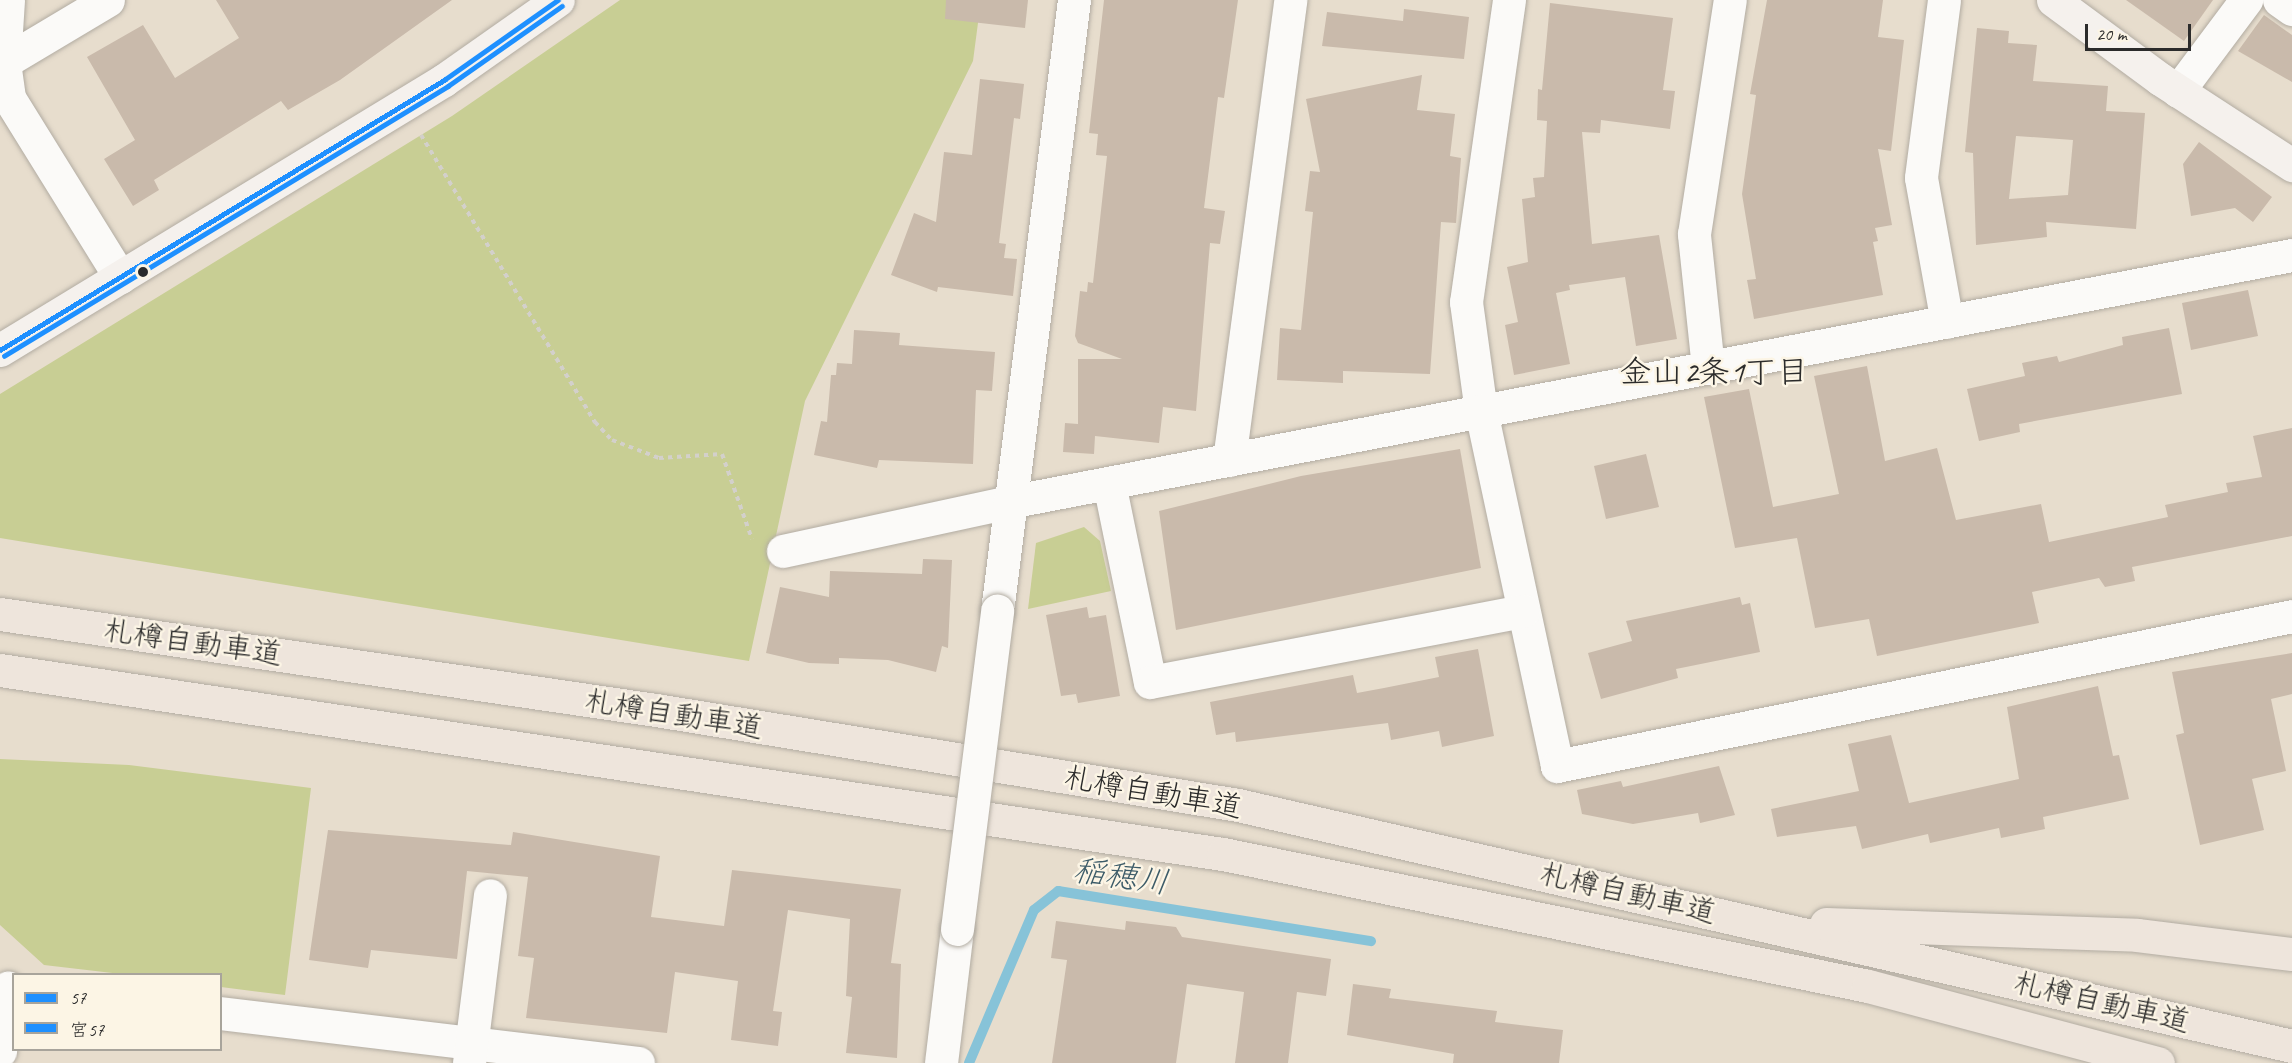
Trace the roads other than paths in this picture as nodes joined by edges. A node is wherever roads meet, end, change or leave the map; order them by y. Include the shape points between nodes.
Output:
1 (8, 0) edge
2 (108, 0) edge
3 (558, 0) edge
4 (1074, 0) edge
5 (1290, 0) edge
6 (1509, 0) edge
7 (1730, 0) edge
8 (1944, 0) edge
9 (2053, 0) edge
10 (2246, 0) edge
11 (2279, 0) edge
12 (2292, 9) edge
13 (4, 62) junction
14 (2178, 91) junction
15 (2292, 165) edge
16 (2292, 255) edge
17 (120, 277) junction
18 (1947, 322) junction
19 (0, 350) edge
20 (1708, 368) junction
21 (1481, 411) junction
22 (1228, 460) junction
23 (1109, 483) junction
24 (1009, 502) junction
25 (783, 551) road end
26 (1524, 611) junction
27 (0, 614) edge
28 (2292, 616) edge
29 (0, 670) edge
30 (490, 895) dead end
31 (1749, 921) junction
32 (2292, 954) edge
33 (7, 984) edge
34 (222, 1012) edge
35 (2292, 1046) edge
36 (0, 1051) edge
37 (471, 1053) edge
38 (638, 1063) edge
39 (941, 1063) edge
40 (2157, 1063) edge

1 - 13 street
2 - 13 street
3 - 17 street via 444,81
4 - 24 street
5 - 22 street
6 - 21 street via 1466,302
7 - 20 street via 1694,234
8 - 18 street via 1921,178
9 - 14 street
10 - 14 street
11 - 12 street
13 - 17 street via 9,98
14 - 15 street
16 - 18 street
17 - 19 street
18 - 20 street
20 - 21 street
21 - 22 street
21 - 26 street
22 - 23 street
23 - 24 street
23 - 26 street via 1150,682
24 - 25 street
24 - 39 street, bridge
26 - 28 street via 1557,766
27 - 31 highway, 札樽自動車道 via 656,710 1238,805
29 - 40 highway, 札樽自動車道 via 1223,855 1868,986
30 - 37 street
31 - 32 highway via 2137,934
31 - 35 highway, 札樽自動車道
33 - 36 street
34 - 37 street
37 - 38 street

